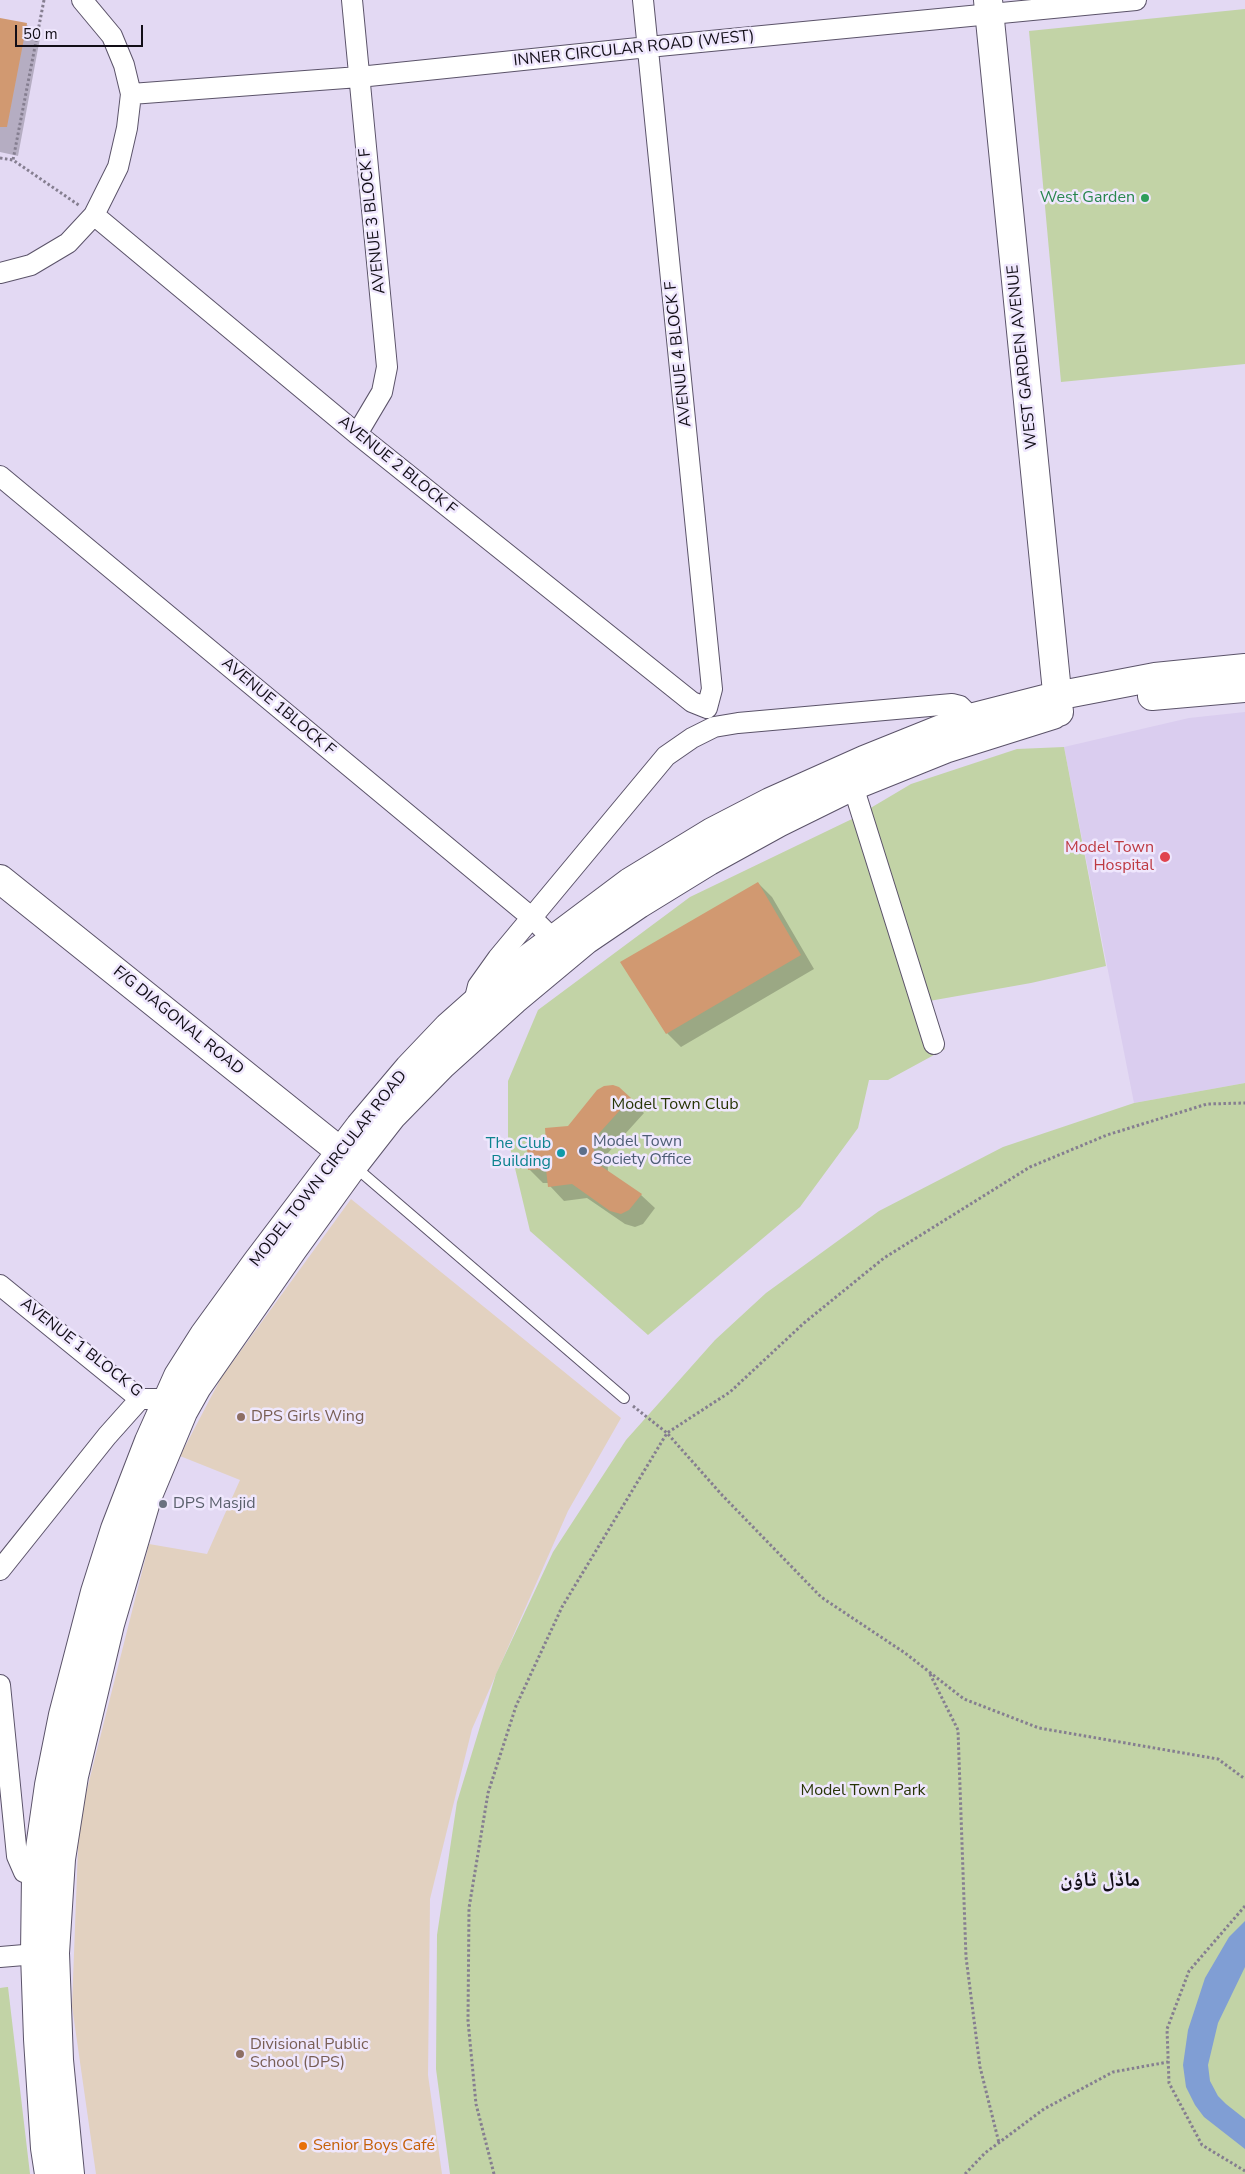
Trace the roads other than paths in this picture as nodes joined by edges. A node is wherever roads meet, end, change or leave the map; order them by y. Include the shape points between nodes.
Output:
1 (82, 0) edge
2 (352, 0) edge
3 (643, 0) edge
4 (1136, 0) edge
5 (989, 7) edge
6 (648, 47) junction
7 (359, 77) junction
8 (131, 94) junction
9 (94, 215) junction
10 (0, 273) edge
11 (357, 434) junction
12 (0, 476) edge
13 (1245, 668) edge
14 (1245, 688) edge
15 (1058, 705) junction
16 (707, 708) junction
17 (966, 719) junction
18 (714, 728) junction
19 (853, 786) junction
20 (0, 879) edge
21 (531, 917) junction
22 (553, 939) junction
23 (484, 1011) junction
24 (934, 1044) dead end
25 (347, 1159) junction
26 (0, 1285) edge
27 (624, 1398) road end
28 (163, 1404) junction
29 (0, 1570) edge
30 (0, 1685) edge
31 (36, 1876) junction
32 (45, 1953) junction
33 (0, 1958) edge
34 (48, 2174) edge
35 (70, 2174) edge

1 - 8 street via 112,36
2 - 7 street, AVENUE 3 BLOCK F
3 - 6 street, AVENUE 4 BLOCK F
4 - 5 street, INNER CIRCULAR ROAD (WEST)
5 - 6 street, INNER CIRCULAR ROAD (WEST)
5 - 15 main road, WEST GARDEN AVENUE
6 - 7 street, INNER CIRCULAR ROAD (WEST)
6 - 16 street, AVENUE 4 BLOCK F via 712,689
7 - 8 street, INNER CIRCULAR ROAD (WEST)
7 - 11 street, AVENUE 3 BLOCK F via 387,366 382,392
8 - 9 street via 118,167
9 - 10 street via 68,243 31,265
9 - 11 street, AVENUE 2 BLOCK F
11 - 16 street, AVENUE 2 BLOCK F via 692,702
12 - 21 street, AVENUE 1BLOCK F
13 - 15 main road, MODEL TOWN CIRCULAR ROAD via 1155,677
14 - 15 main road, MODEL TOWN CIRCULAR ROAD
15 - 17 main road, MODEL TOWN CIRCULAR ROAD
15 - 19 main road, MODEL TOWN CIRCULAR ROAD
16 - 18 street
17 - 18 street via 964,710 952,704 738,723
17 - 22 main road, MODEL TOWN CIRCULAR ROAD via 817,780 712,832 630,882
18 - 21 street via 666,756
19 - 23 main road, MODEL TOWN CIRCULAR ROAD via 718,856 639,904
19 - 24 street
20 - 25 main road, F/G DIAGONAL ROAD
21 - 22 street, AVENUE 1BLOCK F
21 - 23 street via 478,986 475,992
22 - 23 main road, MODEL TOWN CIRCULAR ROAD via 510,972
23 - 25 main road, MODEL TOWN CIRCULAR ROAD via 443,1064
25 - 27 lane
25 - 28 main road, MODEL TOWN CIRCULAR ROAD via 293,1249 197,1387
26 - 28 street, AVENUE 1 BLOCK G
28 - 29 street via 107,1436
28 - 31 main road, MODEL TOWN CIRCULAR ROAD via 94,1592 63,1715
28 - 32 main road, MODEL TOWN CIRCULAR ROAD via 147,1498 110,1624 74,1776
30 - 31 street via 16,1849 24,1872
31 - 32 main road, MODEL TOWN CIRCULAR ROAD
32 - 33 street
32 - 34 main road, MODEL TOWN CIRCULAR ROAD via 38,2039
32 - 35 main road, MODEL TOWN CIRCULAR ROAD

